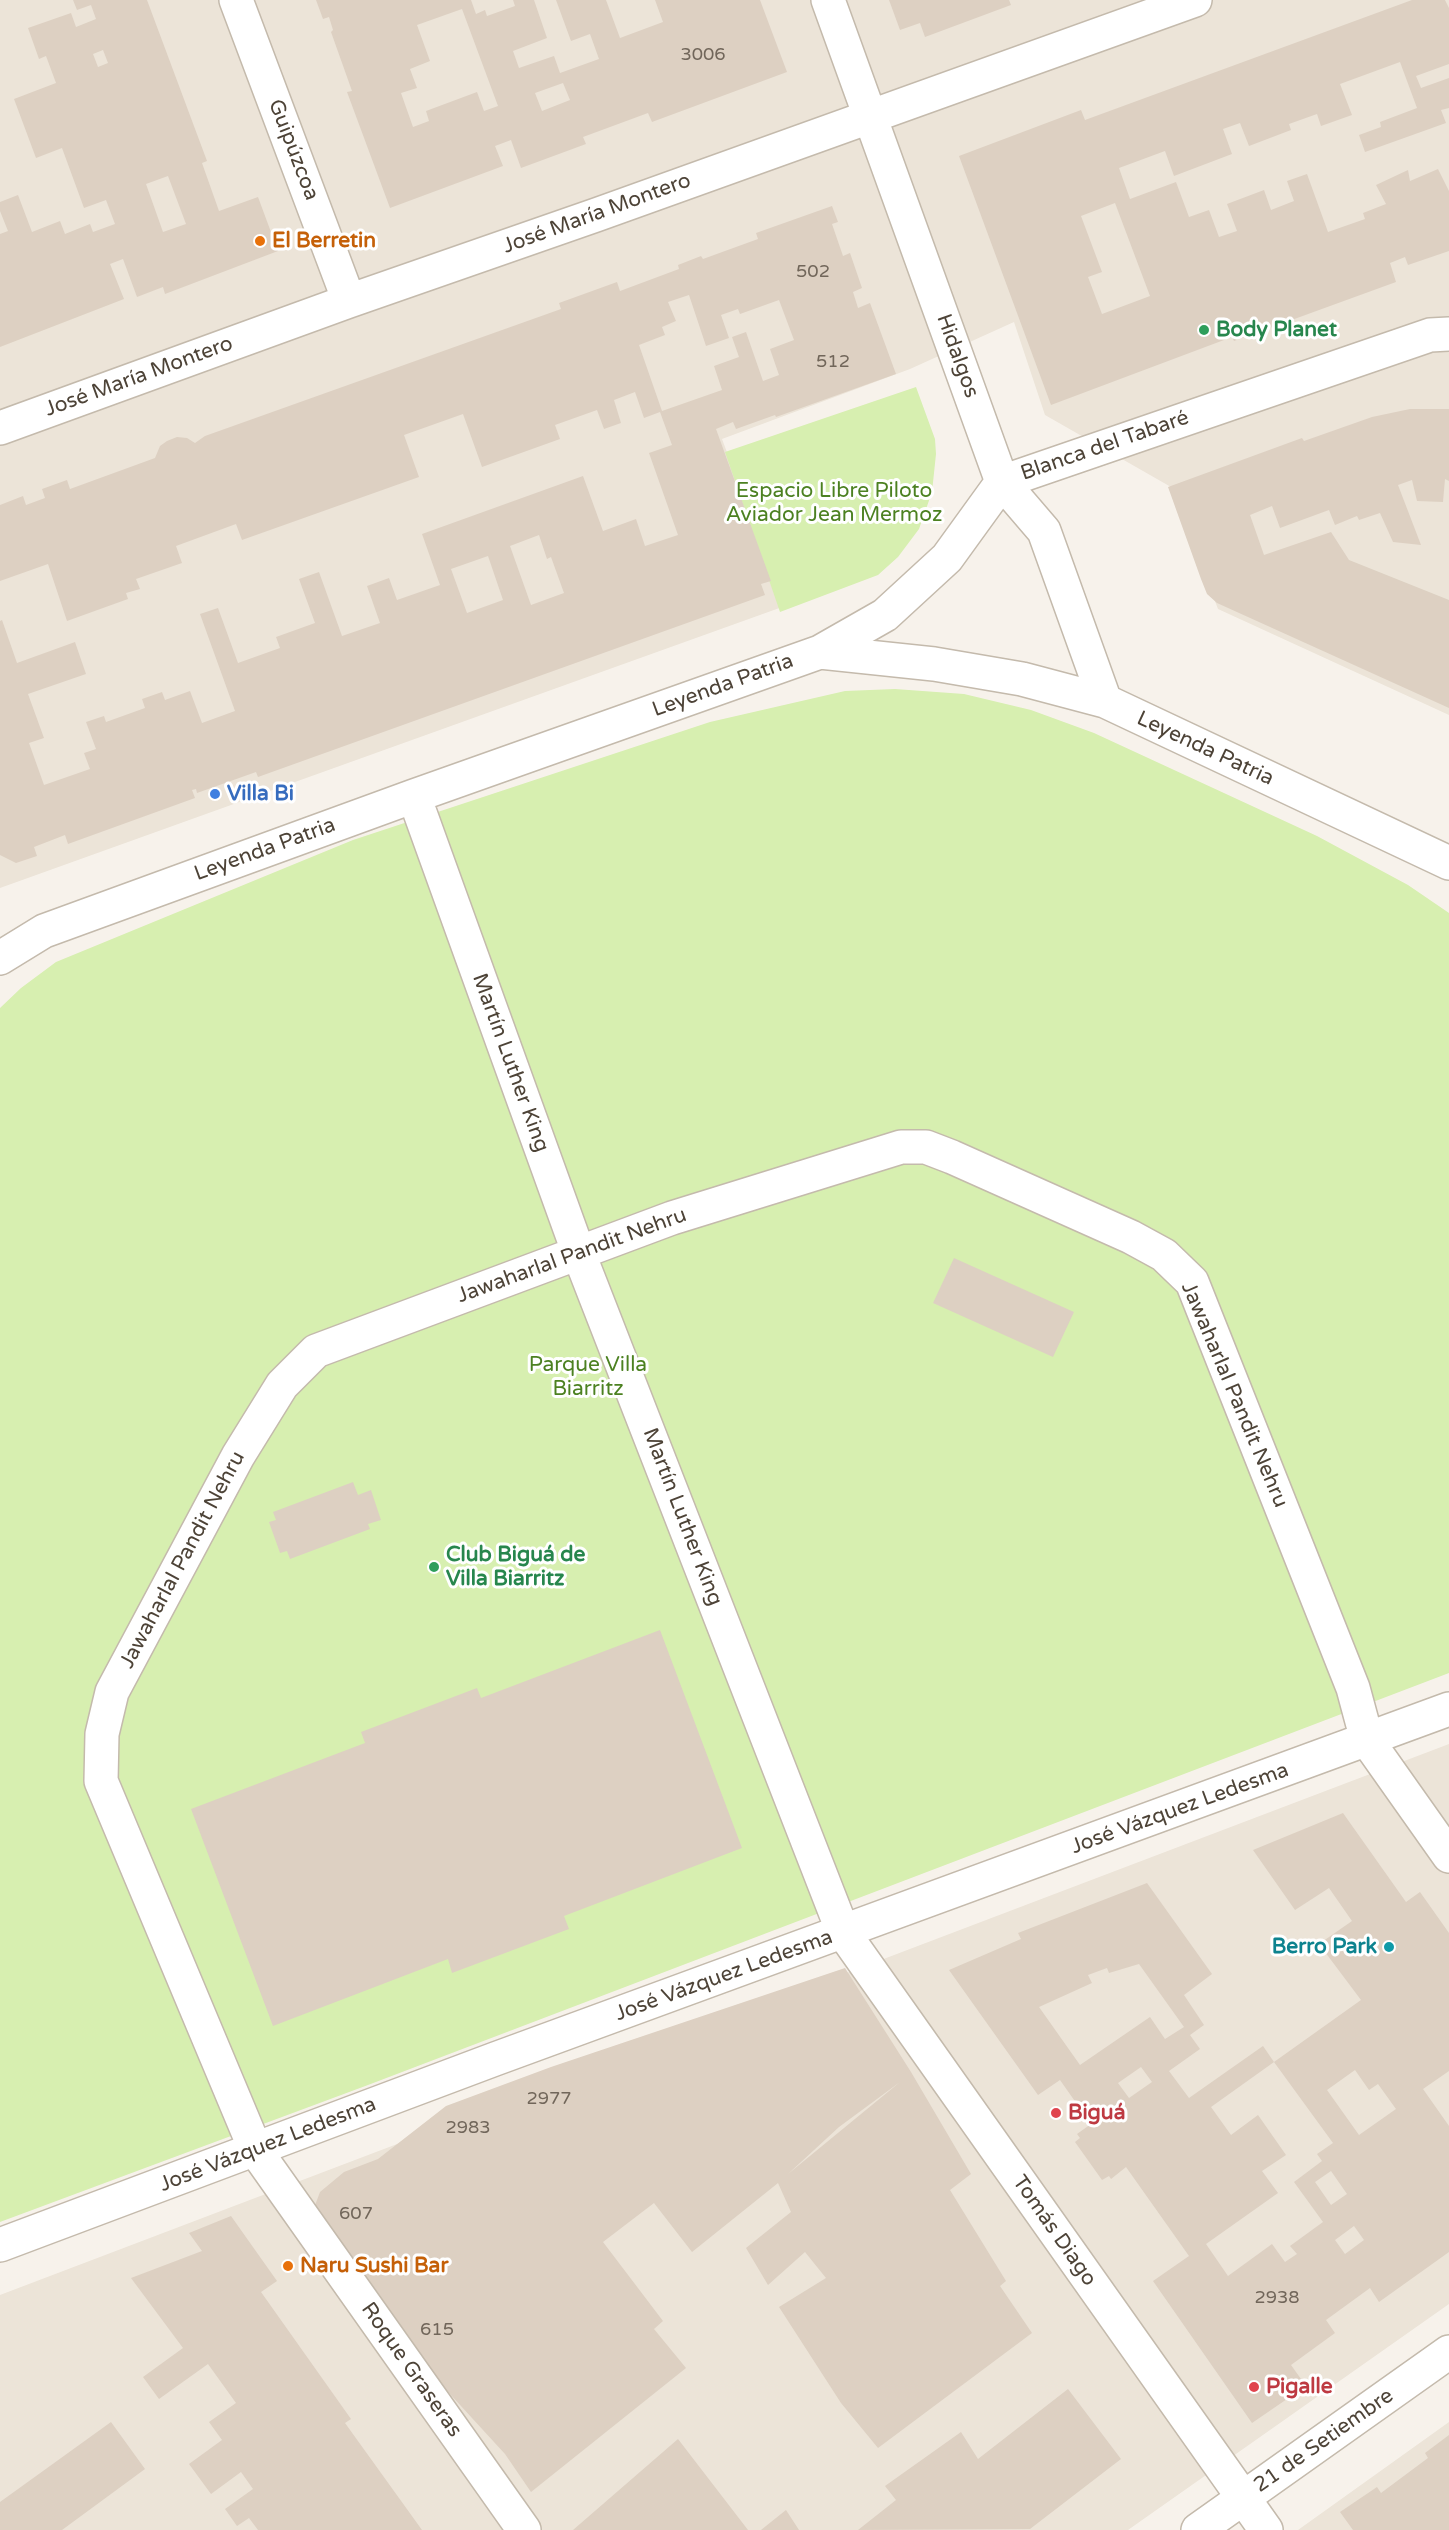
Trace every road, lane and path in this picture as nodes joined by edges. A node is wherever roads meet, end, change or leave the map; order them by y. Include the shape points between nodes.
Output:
1 (236, 0) edge
2 (828, 0) edge
3 (1195, 0) edge
4 (871, 116) junction
5 (349, 301) junction
6 (1449, 334) edge
7 (0, 428) edge
8 (1002, 482) junction
9 (820, 652) junction
10 (1105, 701) junction
11 (414, 796) junction
12 (1449, 863) edge
13 (0, 958) edge
14 (579, 1254) junction
15 (1449, 1709) edge
16 (1367, 1740) junction
17 (1449, 1856) edge
18 (843, 1932) junction
19 (255, 2151) junction
20 (0, 2245) edge
21 (1449, 2352) edge
22 (1243, 2498) junction
23 (524, 2530) edge
24 (1198, 2530) edge
25 (1266, 2530) edge

1 - 5 street, Guipúzcoa
2 - 4 street, Hidalgos
3 - 4 street, José María Montero
4 - 5 street, José María Montero
4 - 8 street, Hidalgos
5 - 7 street, José María Montero
6 - 8 street, Blanca del Tabaré via 1430,335
8 - 9 street, Blanca del Tabaré via 947,558 885,615
8 - 10 street, Hidalgos via 1044,531
9 - 10 street, Leyenda Patria via 934,664 1022,679
9 - 11 street, Leyenda Patria
10 - 12 street, Leyenda Patria
11 - 13 street, Leyenda Patria via 44,931
11 - 14 street, Martín Luther King
14 - 16 street, Jawaharlal Pandit Nehru via 672,1218 901,1147 926,1147 1164,1255 1192,1282 1353,1688
14 - 18 street, Martín Luther King
14 - 19 street, Jawaharlal Pandit Nehru via 316,1350 282,1384 238,1456 112,1692 102,1734 101,1781
15 - 16 street, José Vázquez Ledesma
16 - 17 street
16 - 18 street, José Vázquez Ledesma
18 - 19 street, José Vázquez Ledesma
18 - 22 street, Tomás Diago
19 - 20 street, José Vázquez Ledesma
19 - 23 street, Roque Graseras
21 - 22 street, 21 de Setiembre
22 - 24 street, 21 de Setiembre
22 - 25 street, Tomás Diago

